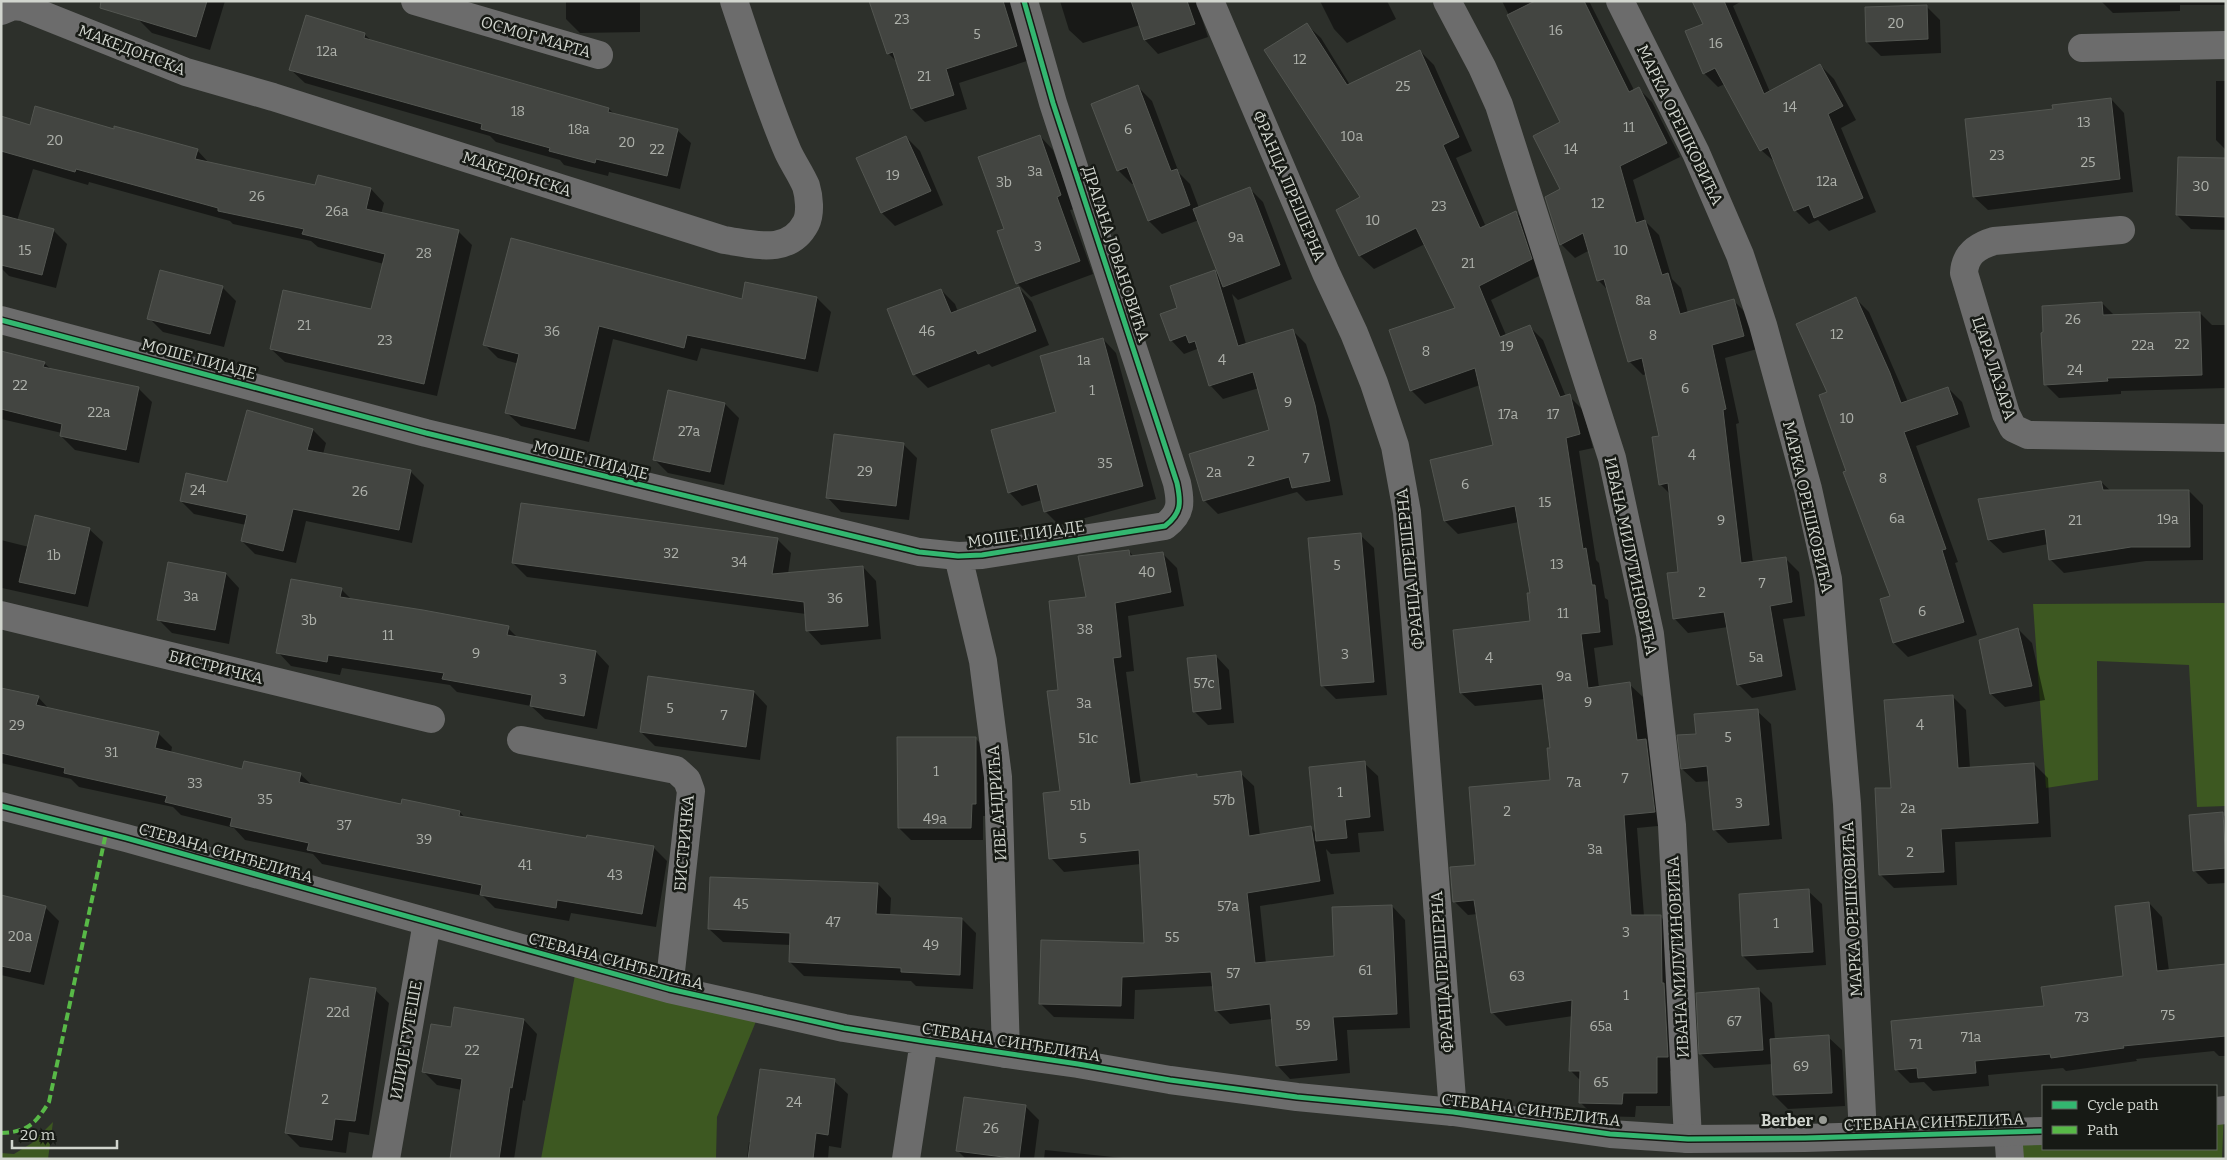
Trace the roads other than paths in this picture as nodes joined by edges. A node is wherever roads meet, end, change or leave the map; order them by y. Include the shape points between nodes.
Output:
1 (415, 1) edge
2 (734, 1) edge
3 (1024, 1) edge
4 (1210, 1) edge
5 (1447, 1) edge
6 (1620, 1) edge
7 (1, 11) edge
8 (2226, 45) edge
9 (2082, 48) dead end
10 (599, 55) dead end
11 (2121, 230) dead end
12 (1, 320) edge
13 (2226, 438) edge
14 (1177, 515) joint
15 (958, 556) junction
16 (1, 616) edge
17 (430, 719) dead end
18 (521, 740) dead end
19 (1, 806) edge
20 (427, 922) junction
21 (669, 989) junction
22 (924, 1041) junction
23 (1006, 1054) junction
24 (1453, 1112) junction
25 (2042, 1131) edge
26 (1863, 1136) junction
27 (1688, 1139) junction
28 (2009, 1146) edge
29 (386, 1159) edge
30 (906, 1159) edge

1 - 10 street, ОСМОГ МАРТА
2 - 7 street, МАКЕДОНСКА via 789,153 806,186 810,209 807,223 797,235 784,244 770,247 724,240 186,72 23,7 13,6
3 - 14 street, ДРАГАНА ЈОВАНОВИЋА via 1053,103 1177,483 1181,500
4 - 24 street, ФРАНЦА ПРЕШЕРНА via 1354,333 1395,446 1407,512
5 - 27 street, ИВАНА МИЛУТИНОВИЋА via 1499,105 1612,458 1639,581 1650,634 1672,825
6 - 26 street, МАРКА ОРЕШКОВИЋА via 1696,154 1740,255 1808,489 1828,580 1847,804
8 - 9 street
11 - 13 street, ЦАРА ЛАЗАРА via 1994,241 1982,244 1967,257 1964,273 2013,428 2028,435
12 - 15 street, МОШЕ ПИЈАДЕ via 454,440 919,552
14 - 15 street, МОШЕ ПИЈАДЕ via 1166,526
15 - 23 street, ИВЕ АНДРИЋА via 983,661 998,777
16 - 17 street, БИСТРИЧКА
18 - 21 street, БИСТРИЧКА via 676,770 687,780 691,791
19 - 20 street, СТЕВАНА СИНЂЕЛИЋА
20 - 21 street, СТЕВАНА СИНЂЕЛИЋА
20 - 29 street, ИЛИЈЕ ГУТЕШЕ
21 - 22 street, СТЕВАНА СИНЂЕЛИЋА via 844,1028
22 - 23 street, СТЕВАНА СИНЂЕЛИЋА
22 - 30 street
23 - 24 street, СТЕВАНА СИНЂЕЛИЋА via 1254,1092
24 - 27 street, СТЕВАНА СИНЂЕЛИЋА via 1610,1134
25 - 28 street, СТЕВАНА СИНЂЕЛИЋА
26 - 27 street, СТЕВАНА СИНЂЕЛИЋА
26 - 28 street, СТЕВАНА СИНЂЕЛИЋА

